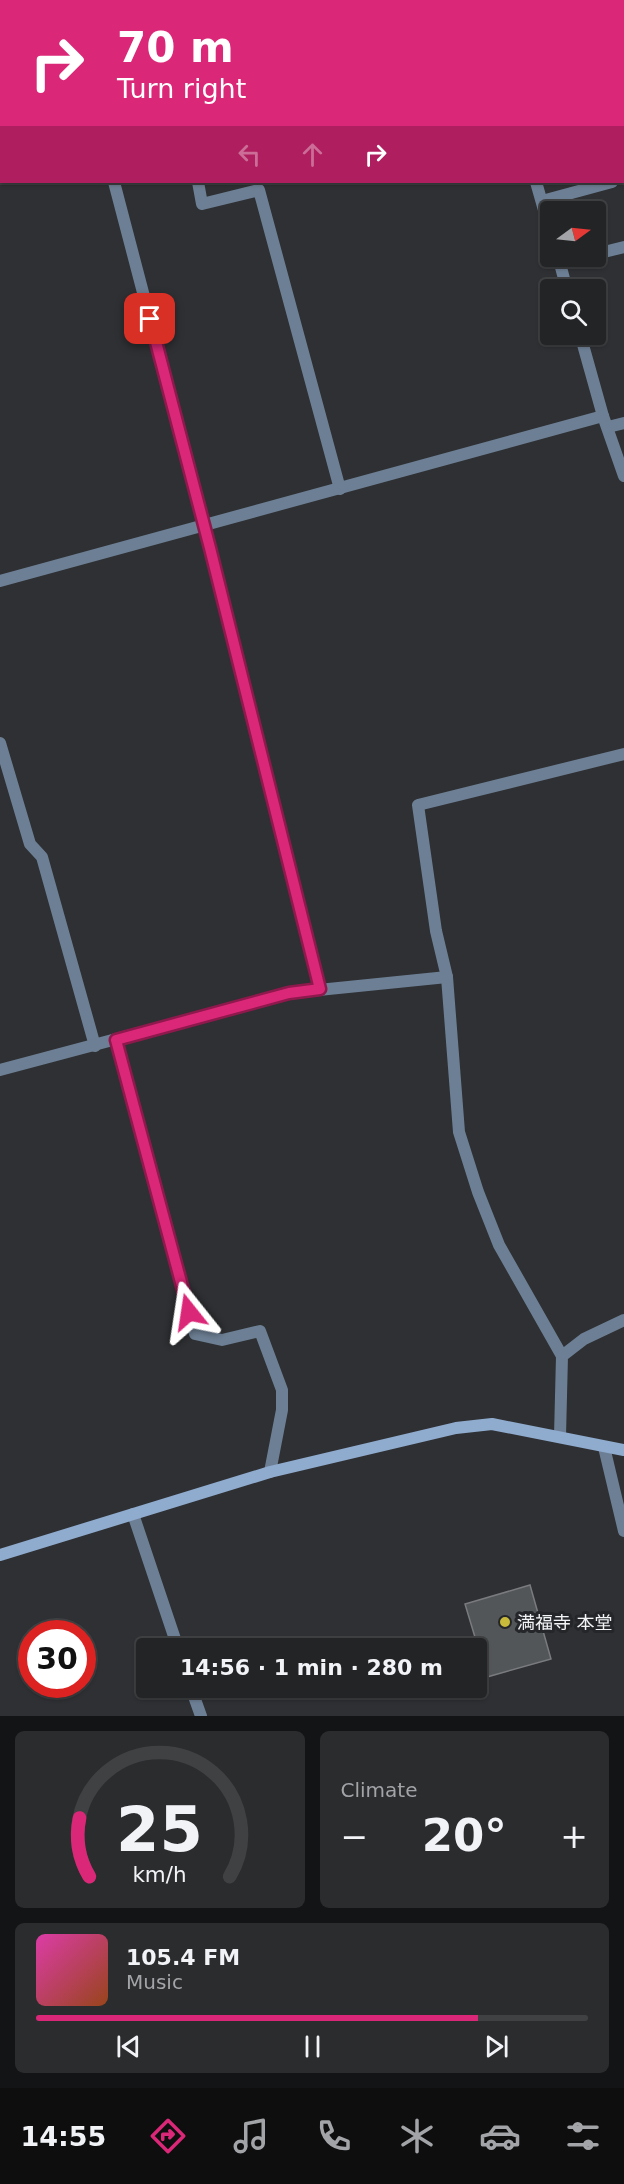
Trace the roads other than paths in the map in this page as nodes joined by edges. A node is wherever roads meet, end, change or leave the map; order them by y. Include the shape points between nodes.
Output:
1 (114, 183) edge
2 (198, 183) edge
3 (536, 183) edge
4 (608, 183) edge
5 (542, 201) joint
6 (624, 247) edge
7 (606, 252) edge
8 (583, 345) edge
9 (606, 421) junction
10 (624, 423) edge
11 (624, 476) edge
12 (340, 489) junction
13 (204, 525) junction
14 (0, 581) edge
15 (0, 743) edge
16 (624, 754) edge
17 (447, 976) junction
18 (320, 989) junction
19 (116, 1040) junction
20 (96, 1046) junction
21 (0, 1070) edge
22 (624, 1320) edge
23 (562, 1356) junction
24 (560, 1436) junction
25 (604, 1447) junction
26 (624, 1450) edge
27 (270, 1472) junction
28 (133, 1514) junction
29 (624, 1531) edge
30 (0, 1555) edge
31 (175, 1638) edge
32 (195, 1698) edge
33 (201, 1716) edge

1 - 13 street
2 - 12 street via 202,204 259,190
3 - 5 street
4 - 5 street
6 - 7 street
8 - 9 street
9 - 10 street
9 - 11 street
9 - 12 street
12 - 13 street
13 - 14 street
13 - 18 street
15 - 20 street via 30,844 42,857
16 - 17 street via 418,805 436,931
17 - 18 street
17 - 23 street via 462,1142 499,1245
18 - 19 street via 289,993
19 - 20 street
19 - 27 street via 195,1335 222,1340 260,1331 282,1390
20 - 21 street
22 - 23 street via 584,1339
23 - 24 street
24 - 25 street
24 - 27 street via 492,1424 456,1428
25 - 26 street
25 - 29 street
27 - 28 street
28 - 30 street
28 - 31 street
32 - 33 street

